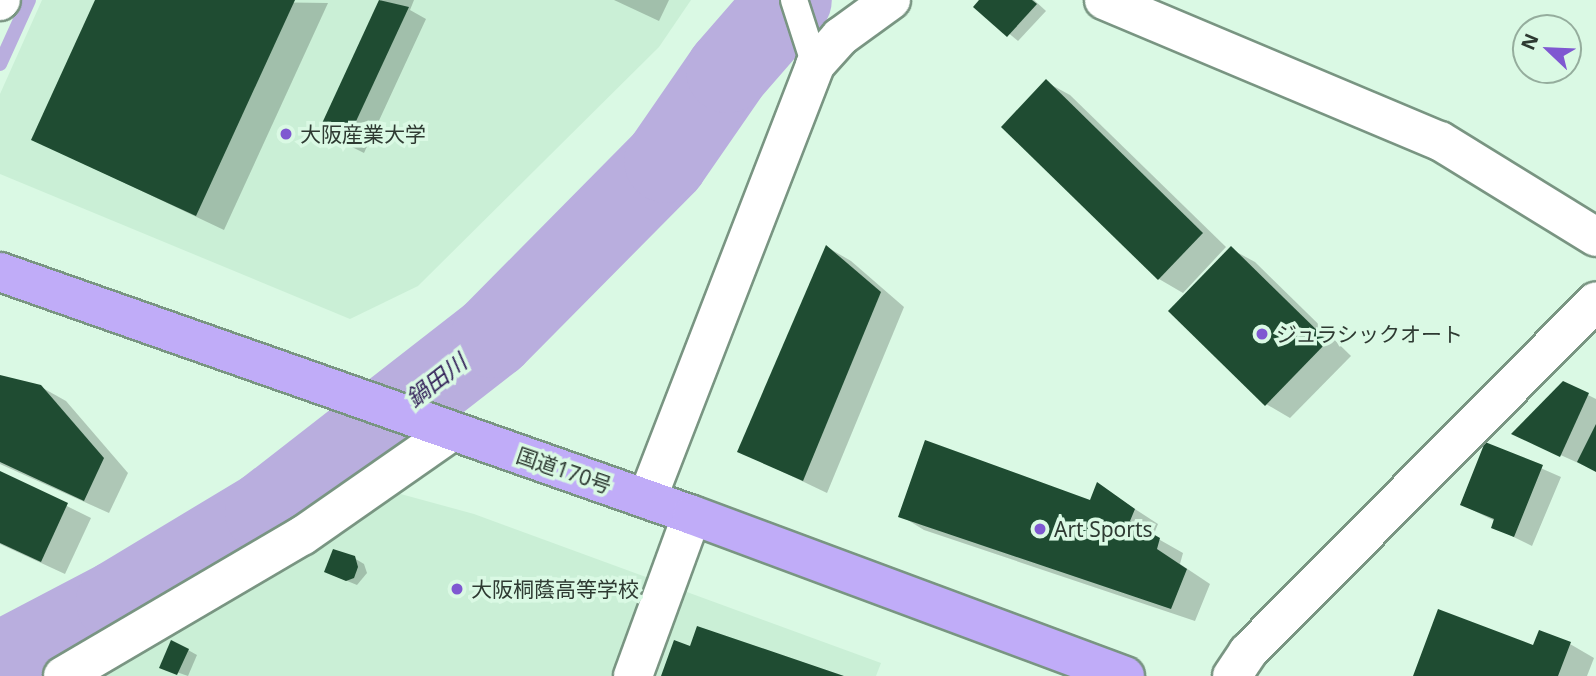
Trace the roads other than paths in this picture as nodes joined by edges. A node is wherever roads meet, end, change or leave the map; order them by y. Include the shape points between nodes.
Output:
1 (794, 0) edge
2 (891, 0) edge
3 (1104, 0) edge
4 (810, 50) junction
5 (1596, 237) edge
6 (0, 272) edge
7 (1596, 301) edge
8 (437, 427) junction
9 (647, 499) junction
10 (692, 515) junction
11 (63, 676) edge
12 (633, 676) edge
13 (1125, 676) edge
14 (1232, 676) edge

1 - 4 lane
2 - 4 street via 840,37
3 - 5 street via 1440,141
4 - 9 street
6 - 8 highway, 国道170号
7 - 14 street via 1248,652
8 - 9 highway, 国道170号
8 - 11 street via 302,536
9 - 10 highway, 国道170号
10 - 12 street
10 - 13 highway, 国道170号

